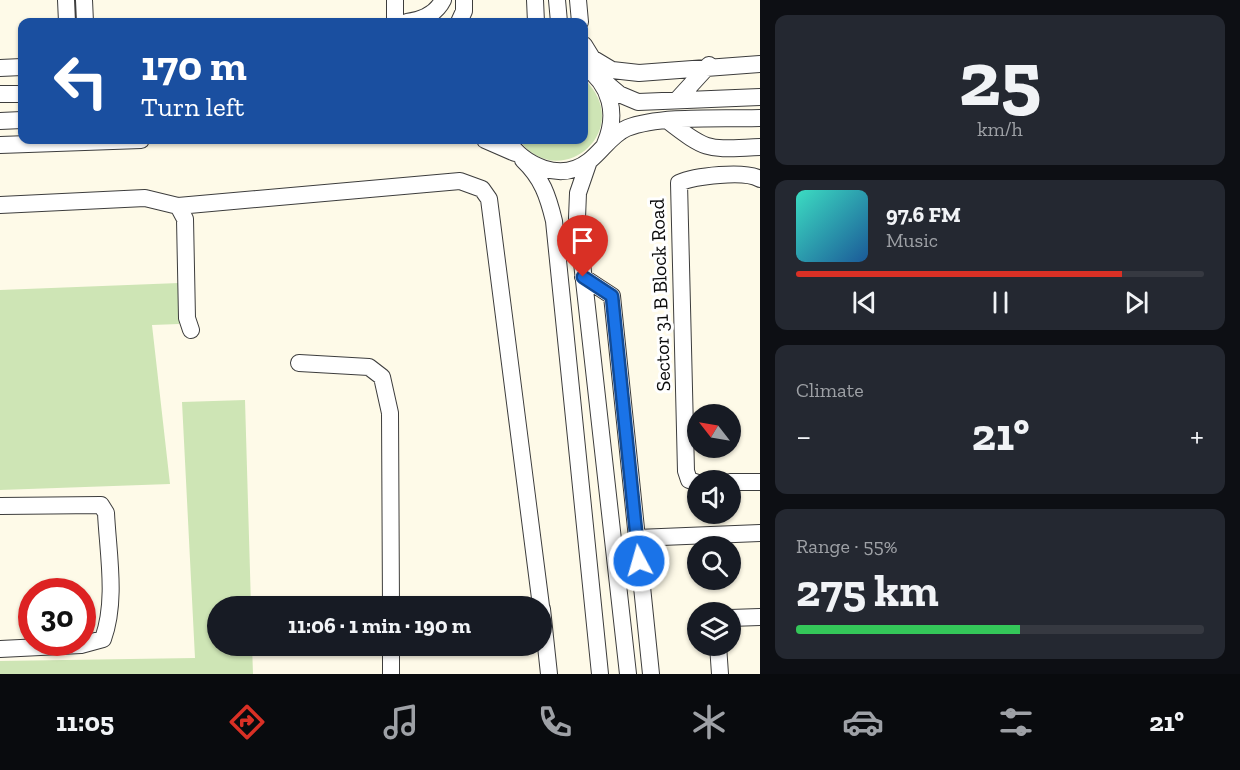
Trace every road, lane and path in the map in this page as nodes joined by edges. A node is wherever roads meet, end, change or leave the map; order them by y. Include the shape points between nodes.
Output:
1 (66, 0) edge
2 (84, 0) edge
3 (395, 0) edge
4 (443, 0) edge
5 (464, 0) edge
6 (535, 0) edge
7 (557, 0) edge
8 (578, 0) edge
9 (67, 18) edge
10 (85, 18) edge
11 (395, 18) edge
12 (423, 18) edge
13 (461, 18) edge
14 (536, 18) edge
15 (559, 18) edge
16 (580, 18) edge
17 (588, 52) edge
18 (760, 64) edge
19 (710, 65) junction
20 (18, 67) edge
21 (0, 68) edge
22 (589, 70) edge
23 (0, 94) edge
24 (18, 94) edge
25 (760, 97) edge
26 (677, 100) junction
27 (760, 118) edge
28 (18, 120) edge
29 (0, 121) edge
30 (668, 121) junction
31 (28, 144) edge
32 (496, 144) edge
33 (0, 145) edge
34 (604, 145) junction
35 (760, 147) edge
36 (516, 151) edge
37 (589, 161) junction
38 (760, 179) edge
39 (0, 205) edge
40 (178, 206) junction
41 (583, 277) junction
42 (191, 330) dead end
43 (299, 363) dead end
44 (687, 474) edge
45 (741, 482) edge
46 (760, 482) edge
47 (0, 506) edge
48 (760, 533) edge
49 (637, 538) junction
50 (391, 596) edge
51 (540, 596) edge
52 (760, 616) edge
53 (741, 617) edge
54 (0, 649) edge
55 (391, 656) edge
56 (547, 656) edge
57 (719, 656) edge
58 (391, 674) edge
59 (549, 674) edge
60 (600, 674) edge
61 (628, 674) edge
62 (651, 674) edge
63 (720, 674) edge

1 - 9 street
2 - 10 street
3 - 11 street
4 - 12 street
5 - 13 street
6 - 14 street
7 - 15 street
8 - 16 street
17 - 19 street via 612,70 639,73
18 - 19 street
19 - 26 street
20 - 21 street
22 - 26 street via 619,94 638,102
22 - 34 street via 611,100 612,123
23 - 24 street
25 - 26 street
27 - 30 street
28 - 29 street
30 - 34 street via 626,128
30 - 35 street via 698,144 710,148
31 - 33 street
32 - 36 street
34 - 37 street
36 - 37 street via 552,171 577,168
36 - 60 street via 538,174 554,221
37 - 41 street via 578,193
38 - 44 street, Sector 31 B Block Road via 747,175 692,177 679,183
39 - 40 street via 145,198
40 - 42 street via 185,219 186,318
40 - 51 street via 460,181 482,189 489,199
41 - 49 street via 612,296
41 - 61 street
43 - 50 street via 369,367 382,377 390,413
45 - 46 street
47 - 54 street via 101,505 106,513 111,606 103,639 81,645
48 - 49 street
49 - 62 street
52 - 53 street
55 - 58 street
56 - 59 street
57 - 63 street

